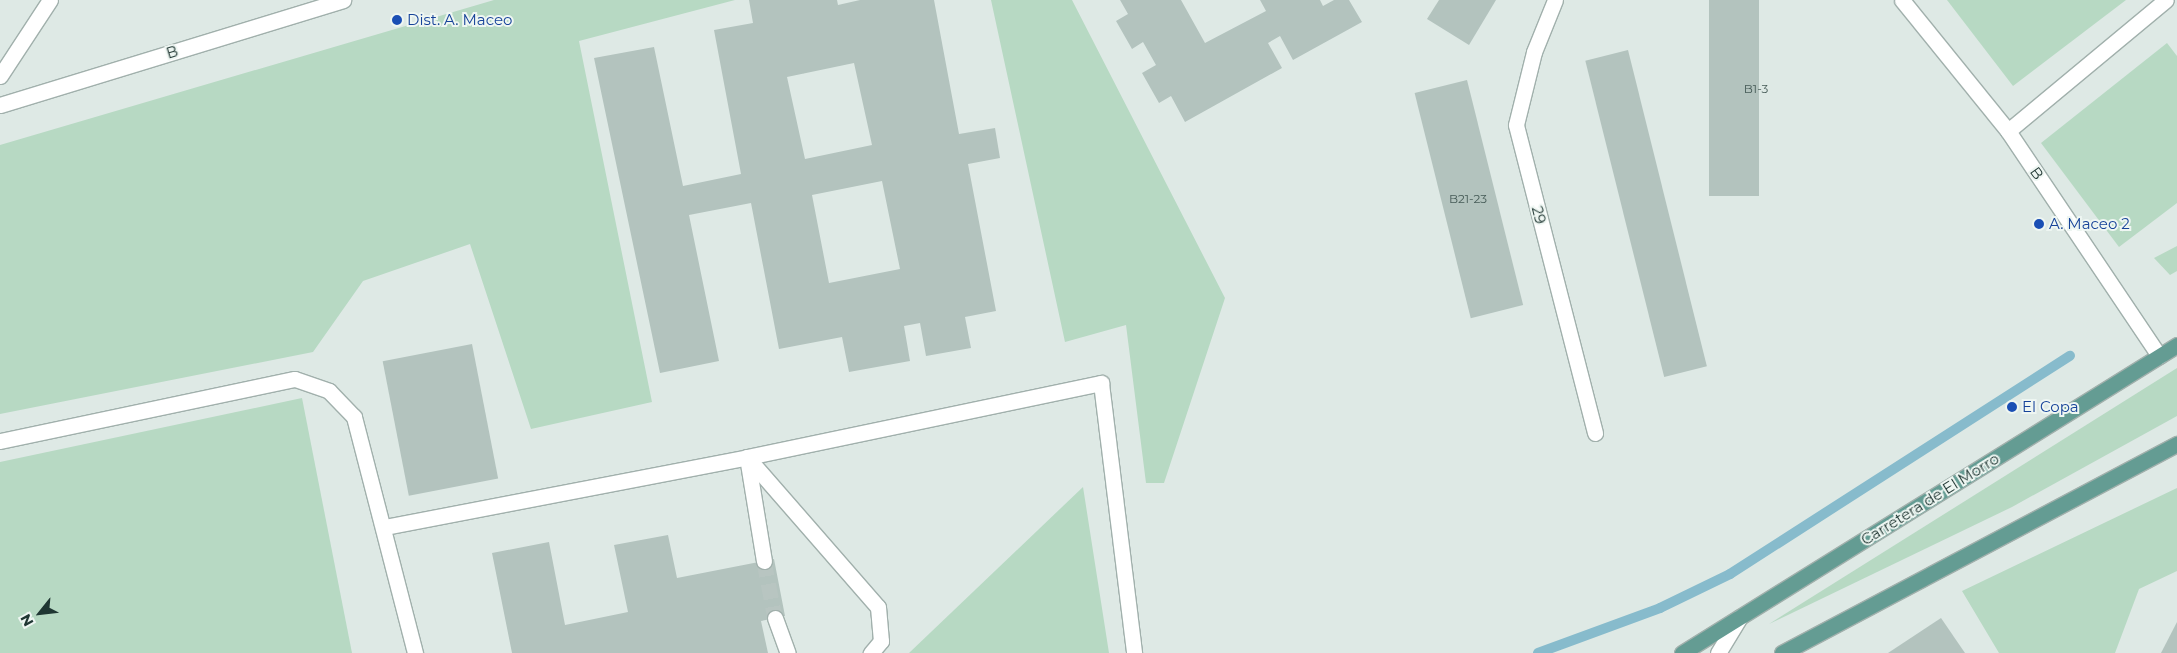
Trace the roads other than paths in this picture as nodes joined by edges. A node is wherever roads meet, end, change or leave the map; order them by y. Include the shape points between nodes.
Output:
1 (50, 0) edge
2 (1555, 0) edge
3 (1902, 0) edge
4 (2166, 0) edge
5 (340, 1) edge
6 (0, 76) edge
7 (0, 105) edge
8 (2008, 131) junction
9 (2177, 345) edge
10 (2159, 356) junction
11 (1595, 433) dead end
12 (0, 441) edge
13 (2177, 444) edge
14 (747, 457) junction
15 (385, 527) junction
16 (764, 561) tunnel mouth
17 (1740, 617) junction
18 (775, 618) tunnel mouth
19 (415, 653) edge
20 (788, 653) edge
21 (871, 653) edge
22 (1134, 653) edge
23 (1682, 653) edge
24 (1718, 653) edge
25 (1782, 653) edge

1 - 6 street
2 - 11 street, 29 via 1534,52 1516,124
3 - 8 street, B
4 - 8 street
5 - 7 street, B
8 - 10 street, B
9 - 10 main road, Carretera de El Morro
10 - 17 main road, Carretera de El Morro
12 - 15 street via 295,379 329,391 354,416
13 - 25 main road
14 - 15 street
14 - 16 street
14 - 21 street via 878,607 881,640
14 - 22 street via 1100,383
15 - 19 street
17 - 23 main road, Carretera de El Morro
17 - 24 street
18 - 20 street

